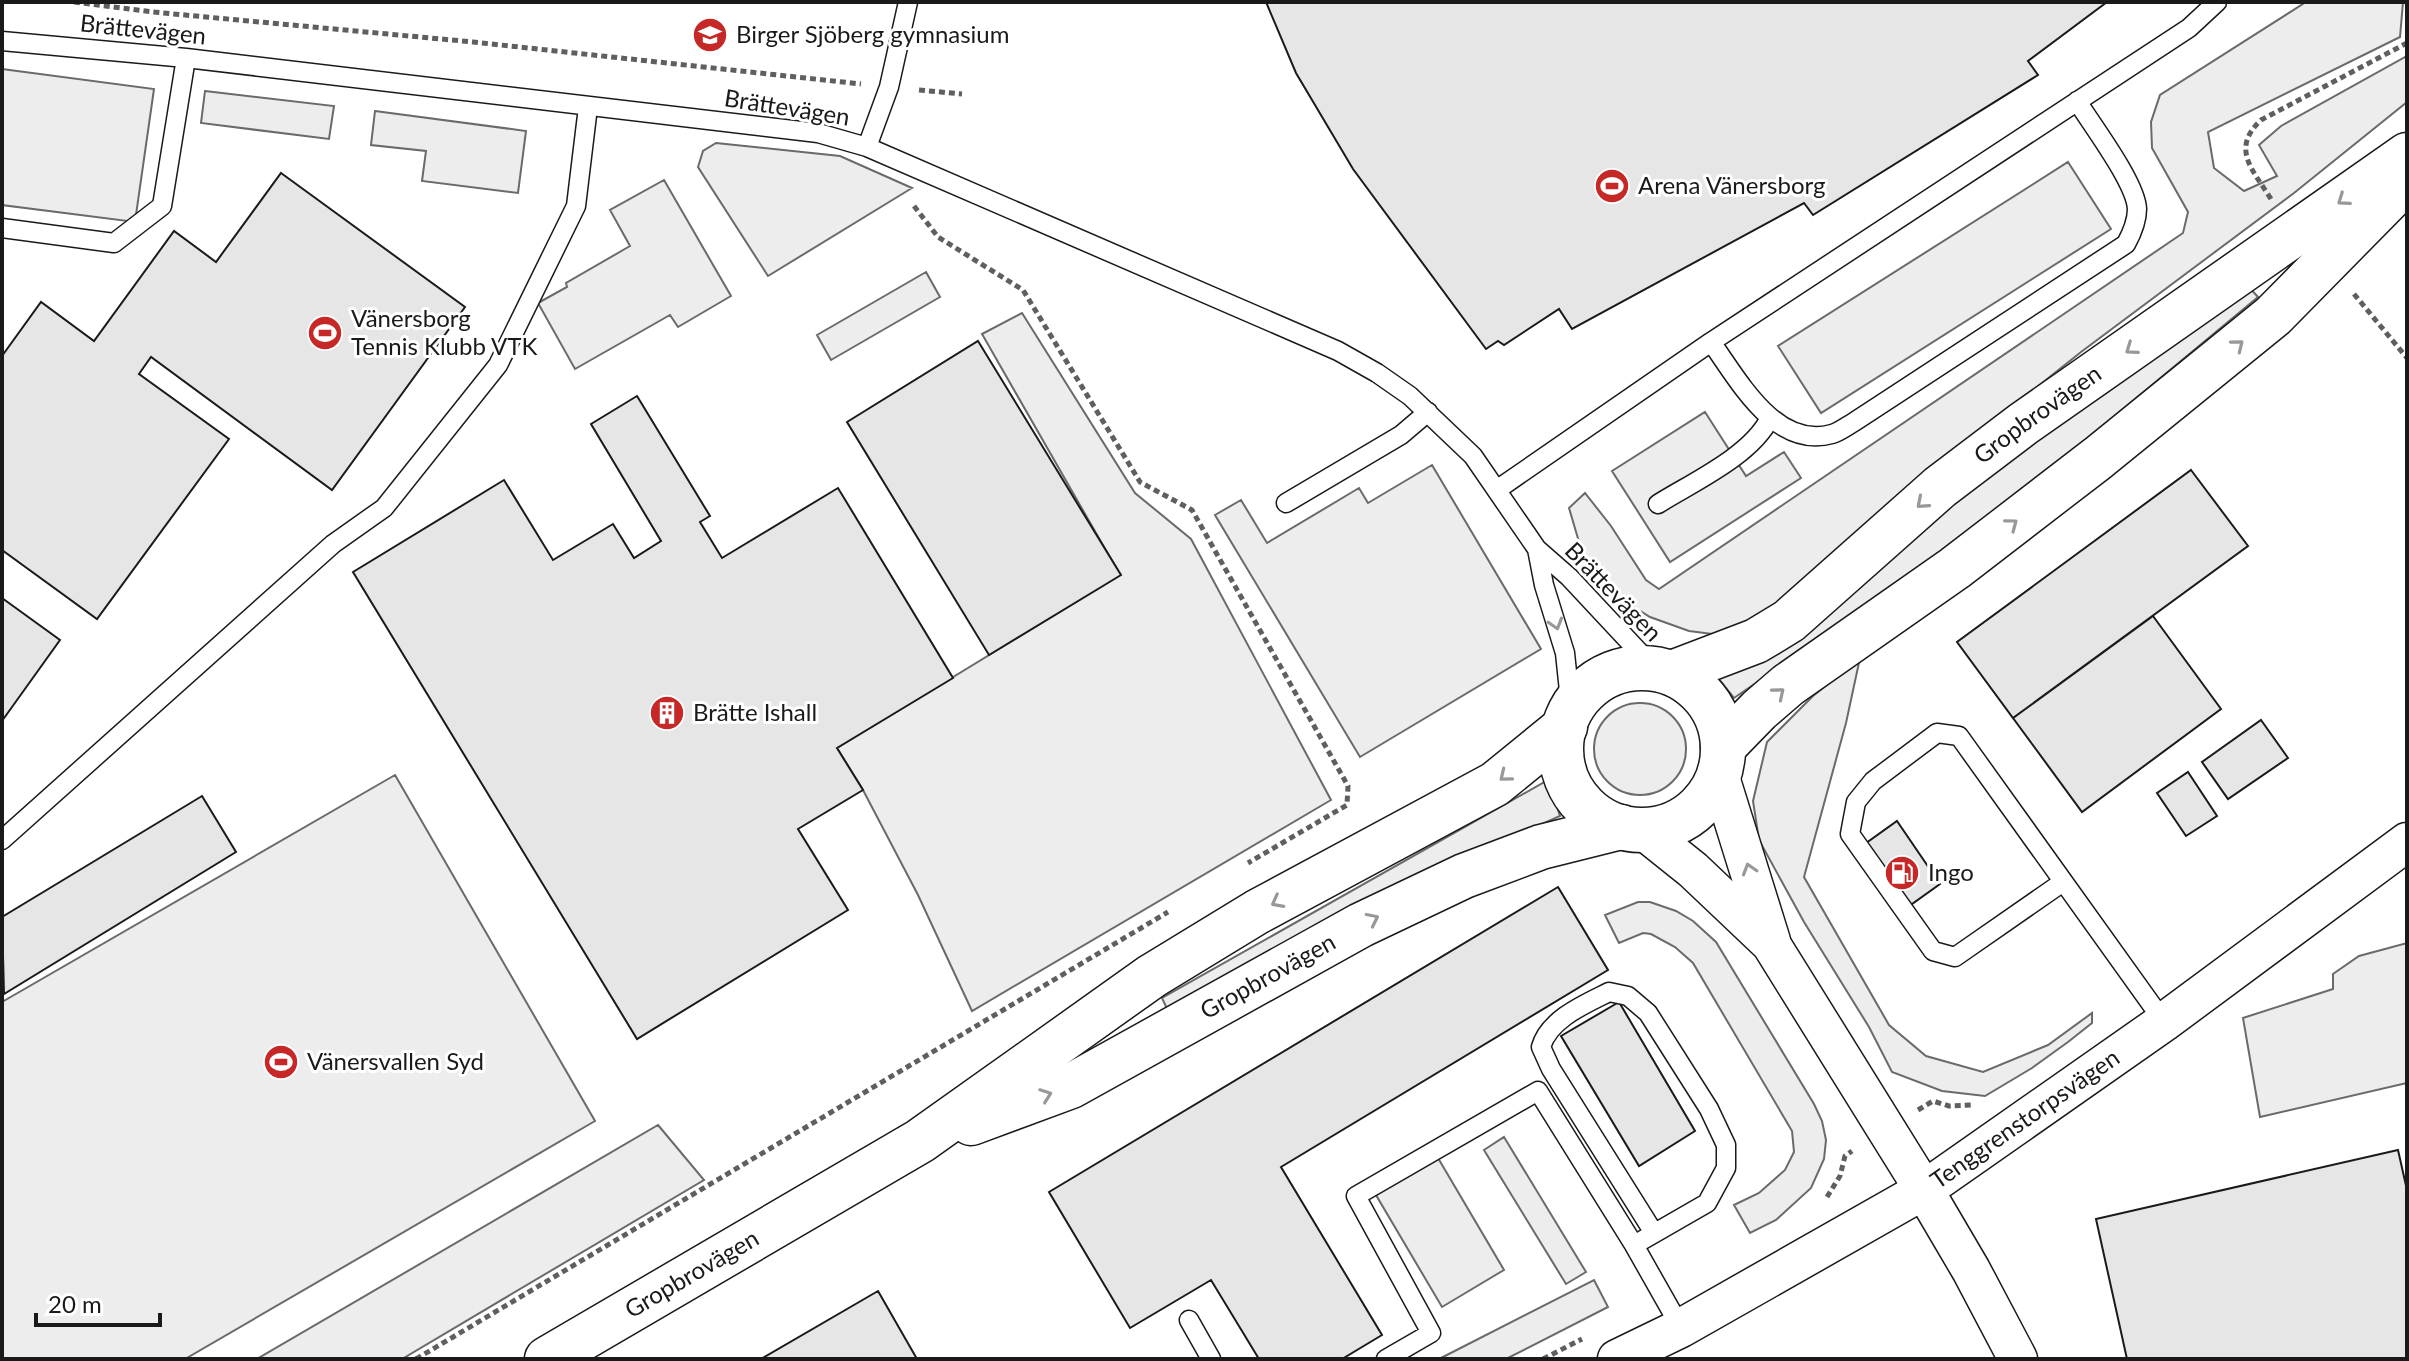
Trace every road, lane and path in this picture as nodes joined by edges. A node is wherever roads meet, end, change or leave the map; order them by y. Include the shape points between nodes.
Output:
1 (74, 2) edge
2 (908, 2) edge
3 (2217, 2) edge
4 (2, 41) edge
5 (2407, 43) edge
6 (186, 58) junction
7 (889, 87) junction
8 (962, 94) dead end
9 (2077, 101) junction
10 (588, 107) junction
11 (867, 147) junction
12 (2407, 155) edge
13 (2407, 180) edge
14 (2271, 199) dead end
15 (914, 206) dead end
16 (2, 228) edge
17 (2346, 285) dead end
18 (1711, 342) junction
19 (2406, 353) edge
20 (1428, 412) junction
21 (1770, 418) junction
22 (1498, 489) junction
23 (1286, 503) dead end
24 (1658, 504) dead end
25 (1537, 549) junction
26 (1664, 671) junction
27 (1568, 719) junction
28 (1721, 761) junction
29 (1632, 828) junction
30 (2, 840) edge
31 (2407, 842) edge
32 (1238, 870) dead end
33 (2063, 882) junction
34 (1169, 911) dead end
35 (1771, 944) junction
36 (2164, 1022) junction
37 (920, 1141) junction
38 (1924, 1190) junction
39 (1654, 1233) junction
40 (1634, 1245) junction
41 (1189, 1320) dead end
42 (1681, 1328) junction
43 (416, 1359) edge
44 (547, 1359) edge
45 (1211, 1359) edge
46 (1386, 1359) edge
47 (1617, 1359) edge
48 (2018, 1359) edge

1 - 7 path
2 - 7 lane
3 - 9 lane via 2189,28
4 - 6 lane, Brättevägen
5 - 14 path via 2251,129 2245,138 2246,159
6 - 10 lane, Brättevägen
6 - 16 lane via 162,206 114,243
7 - 8 path
7 - 11 lane
9 - 18 lane
9 - 21 lane via 2132,188 2137,208 2126,244 1832,434 1808,435
10 - 11 lane, Brättevägen via 818,133
10 - 30 lane via 576,206 498,365 443,436 384,508 333,544
11 - 20 lane, Brättevägen via 1338,351
12 -> 26 street, Gropbrovägen via 2011,433 1940,487 1789,621 1756,641
28 -> 13 street via 1759,710 1788,685 1955,568 2273,316
15 - 32 path via 938,237 1023,290 1140,482 1192,510 1348,786 1347,805
17 - 19 path
18 - 21 lane
18 - 22 lane
20 - 22 lane, Brättevägen
20 - 23 lane via 1401,435
21 - 24 lane via 1748,447
22 - 25 lane, Brättevägen
25 - 26 lane, Brättevägen
25 -> 27 lane, Brättevägen via 1565,653
26 - 27 street via 1612,674 1592,685
26 - 28 street via 1698,690 1712,707 1720,726
27 - 29 street via 1562,752 1570,785 1605,821
27 -> 37 street, Gropbrovägen via 1495,784 1257,912 1152,976
28 - 29 street via 1707,797 1690,814 1668,826
35 -> 28 street
29 - 35 street via 1693,870
37 -> 29 street, Gropbrovägen via 1071,1086 1361,925 1464,876 1541,847
31 - 36 street, Tenggrenstorpsvägen
33 - 33 lane via 1959,736 1937,733 1873,781 1856,802 1850,834 1933,951 1955,957
33 - 36 lane
34 - 43 path
35 - 38 street
36 - 38 street, Tenggrenstorpsvägen
37 - 44 street, Gropbrovägen
38 - 42 street, Tenggrenstorpsvägen
38 - 48 street
39 - 39 lane via 1707,1203 1726,1168 1726,1145 1648,1013 1628,996 1609,992 1554,1025 1541,1047
39 - 40 lane
40 - 42 lane
40 - 46 lane via 1538,1091 1356,1196 1431,1333
41 - 45 lane
42 - 47 street, Tenggrenstorpsvägen

